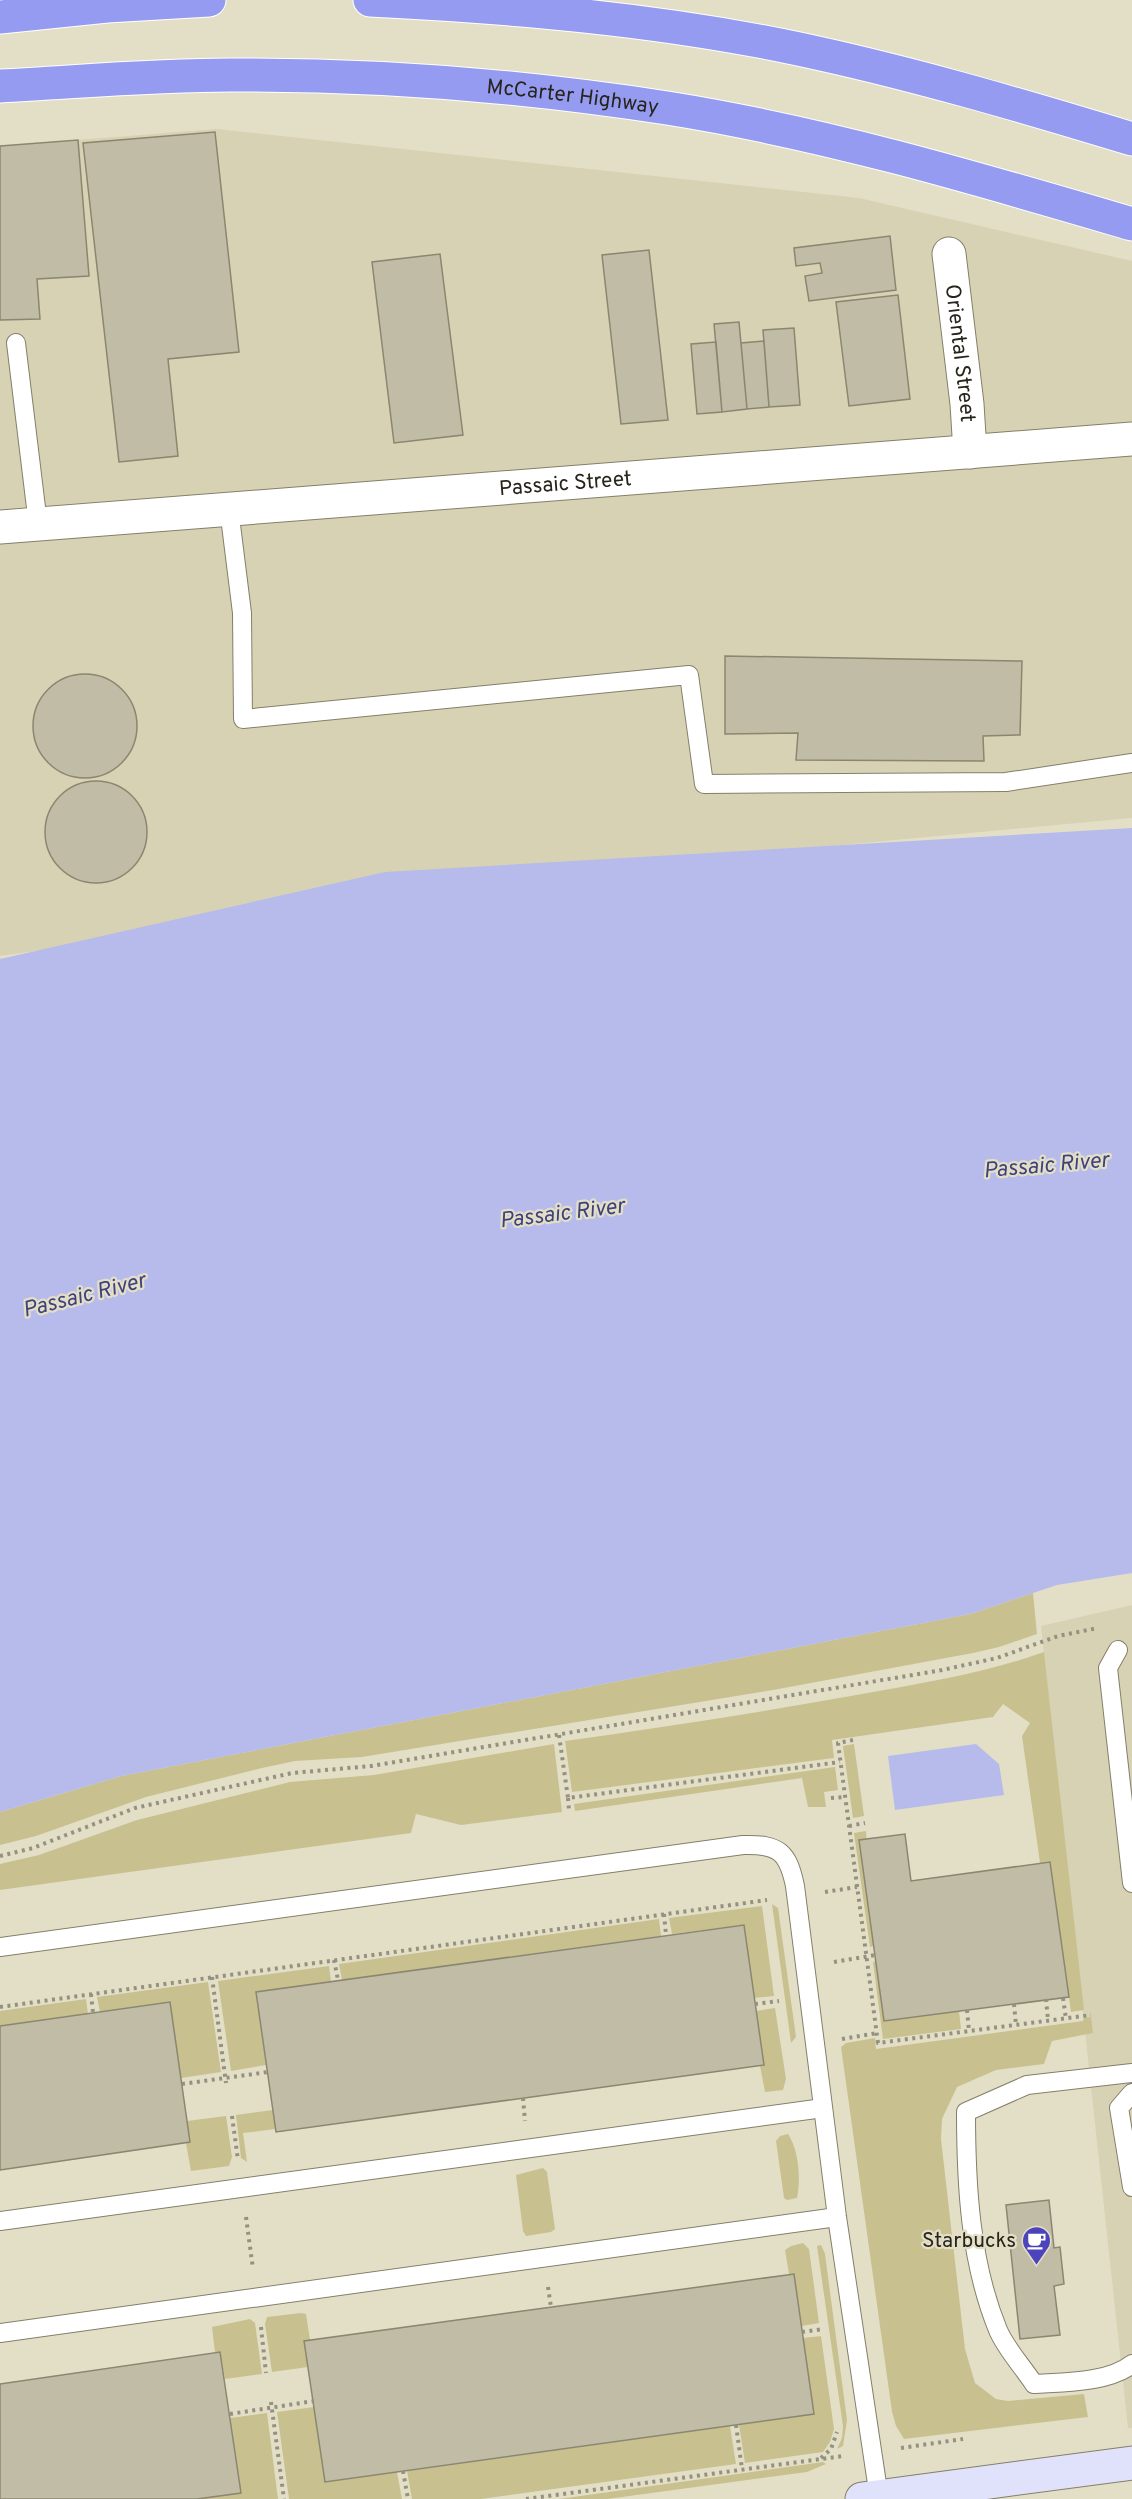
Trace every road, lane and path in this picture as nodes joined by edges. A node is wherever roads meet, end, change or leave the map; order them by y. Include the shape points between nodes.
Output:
1 (209, 0) edge
2 (370, 0) edge
3 (0, 17) edge
4 (0, 86) edge
5 (1132, 139) edge
6 (1132, 224) edge
7 (949, 254) dead end
8 (16, 343) dead end
9 (1132, 439) edge
10 (970, 452) junction
11 (229, 509) junction
12 (38, 524) junction
13 (0, 527) edge
14 (1132, 763) edge
15 (1100, 1628) dead end
16 (1118, 1650) dead end
17 (559, 1735) junction
18 (853, 1740) dead end
19 (840, 1762) junction
20 (845, 1797) junction
21 (568, 1798) junction
22 (831, 1798) dead end
23 (569, 1811) dead end
24 (865, 1823) dead end
25 (849, 1826) junction
26 (0, 1856) edge
27 (1132, 1882) edge
28 (857, 1887) junction
29 (796, 1896) junction
30 (664, 1914) junction
31 (666, 1935) dead end
32 (0, 1947) edge
33 (875, 1955) dead end
34 (867, 1957) junction
35 (334, 1960) junction
36 (833, 1962) dead end
37 (212, 1977) junction
38 (338, 1980) dead end
39 (91, 1994) junction
40 (1063, 1998) dead end
41 (1046, 1999) dead end
42 (779, 2001) dead end
43 (755, 2004) dead end
44 (1014, 2004) dead end
45 (0, 2007) edge
46 (967, 2010) dead end
47 (93, 2013) dead end
48 (1091, 2015) dead end
49 (1066, 2019) junction
50 (1048, 2020) junction
51 (1016, 2025) junction
52 (969, 2031) junction
53 (268, 2072) dead end
54 (1132, 2073) edge
55 (226, 2080) junction
56 (182, 2084) dead end
57 (1132, 2093) edge
58 (523, 2098) dead end
59 (823, 2108) junction
60 (232, 2116) dead end
61 (526, 2125) dead end
62 (1132, 2187) edge
63 (242, 2188) junction
64 (837, 2217) junction
65 (0, 2222) edge
66 (547, 2279) dead end
67 (257, 2297) junction
68 (551, 2307) dead end
69 (825, 2329) dead end
70 (802, 2332) dead end
71 (0, 2333) edge
72 (1132, 2364) edge
73 (266, 2373) dead end
74 (314, 2401) dead end
75 (271, 2402) dead end
76 (272, 2408) junction
77 (230, 2414) dead end
78 (736, 2425) dead end
79 (963, 2439) dead end
80 (872, 2452) junction
81 (1132, 2463) edge
82 (742, 2469) junction
83 (403, 2471) dead end
84 (871, 2498) edge
85 (284, 2499) edge
86 (408, 2499) edge
87 (526, 2499) edge

1 - 3 highway
2 - 5 highway via 562,14 792,48 910,75
4 - 6 highway, McCarter Highway via 229,75 337,76 562,95 667,108 777,129 880,153
7 - 10 street, Oriental Street via 968,404
8 - 12 lane
9 - 10 street, Passaic Street
10 - 11 street, Passaic Street
11 - 12 street, Passaic Street
11 - 14 lane via 242,613 243,720 689,675 704,784 1006,782
12 - 13 street, Passaic Street
15 - 17 path via 1058,1636 997,1658 942,1670
16 - 27 lane via 1108,1668
17 - 21 path
17 - 26 path via 259,1780 135,1808 33,1848
18 - 19 path via 838,1743
19 - 20 path
19 - 21 path
20 - 22 path
20 - 25 path
21 - 23 path
24 - 25 path
25 - 28 path
28 - 29 path
28 - 34 path
29 - 30 path
29 - 32 lane via 788,1861 779,1852 766,1844 743,1845
29 - 59 lane
30 - 31 path
30 - 35 path
33 - 34 path
34 - 36 path
34 - 52 path via 878,2043
35 - 37 path
35 - 38 path
37 - 39 path
37 - 55 path
39 - 45 path
39 - 47 path
40 - 49 path
41 - 50 path
42 - 43 path
44 - 51 path
46 - 52 path
48 - 49 path
49 - 50 path
50 - 51 path
51 - 52 path
53 - 55 path
54 - 72 lane via 1028,2085 966,2112 967,2168 979,2267 999,2332 1034,2384 1087,2380
55 - 56 path
57 - 62 lane via 1119,2108
58 - 61 path
59 - 63 lane
59 - 64 lane
60 - 63 path
63 - 65 lane
63 - 67 path
64 - 67 lane
64 - 80 lane
66 - 68 path
67 - 71 lane
67 - 73 path
69 - 70 path
74 - 76 path
75 - 76 path
76 - 77 path
76 - 85 path
78 - 82 path
79 - 80 path
80 - 82 path
80 - 84 lane
81 - 84 main road
82 - 87 path
83 - 86 path

